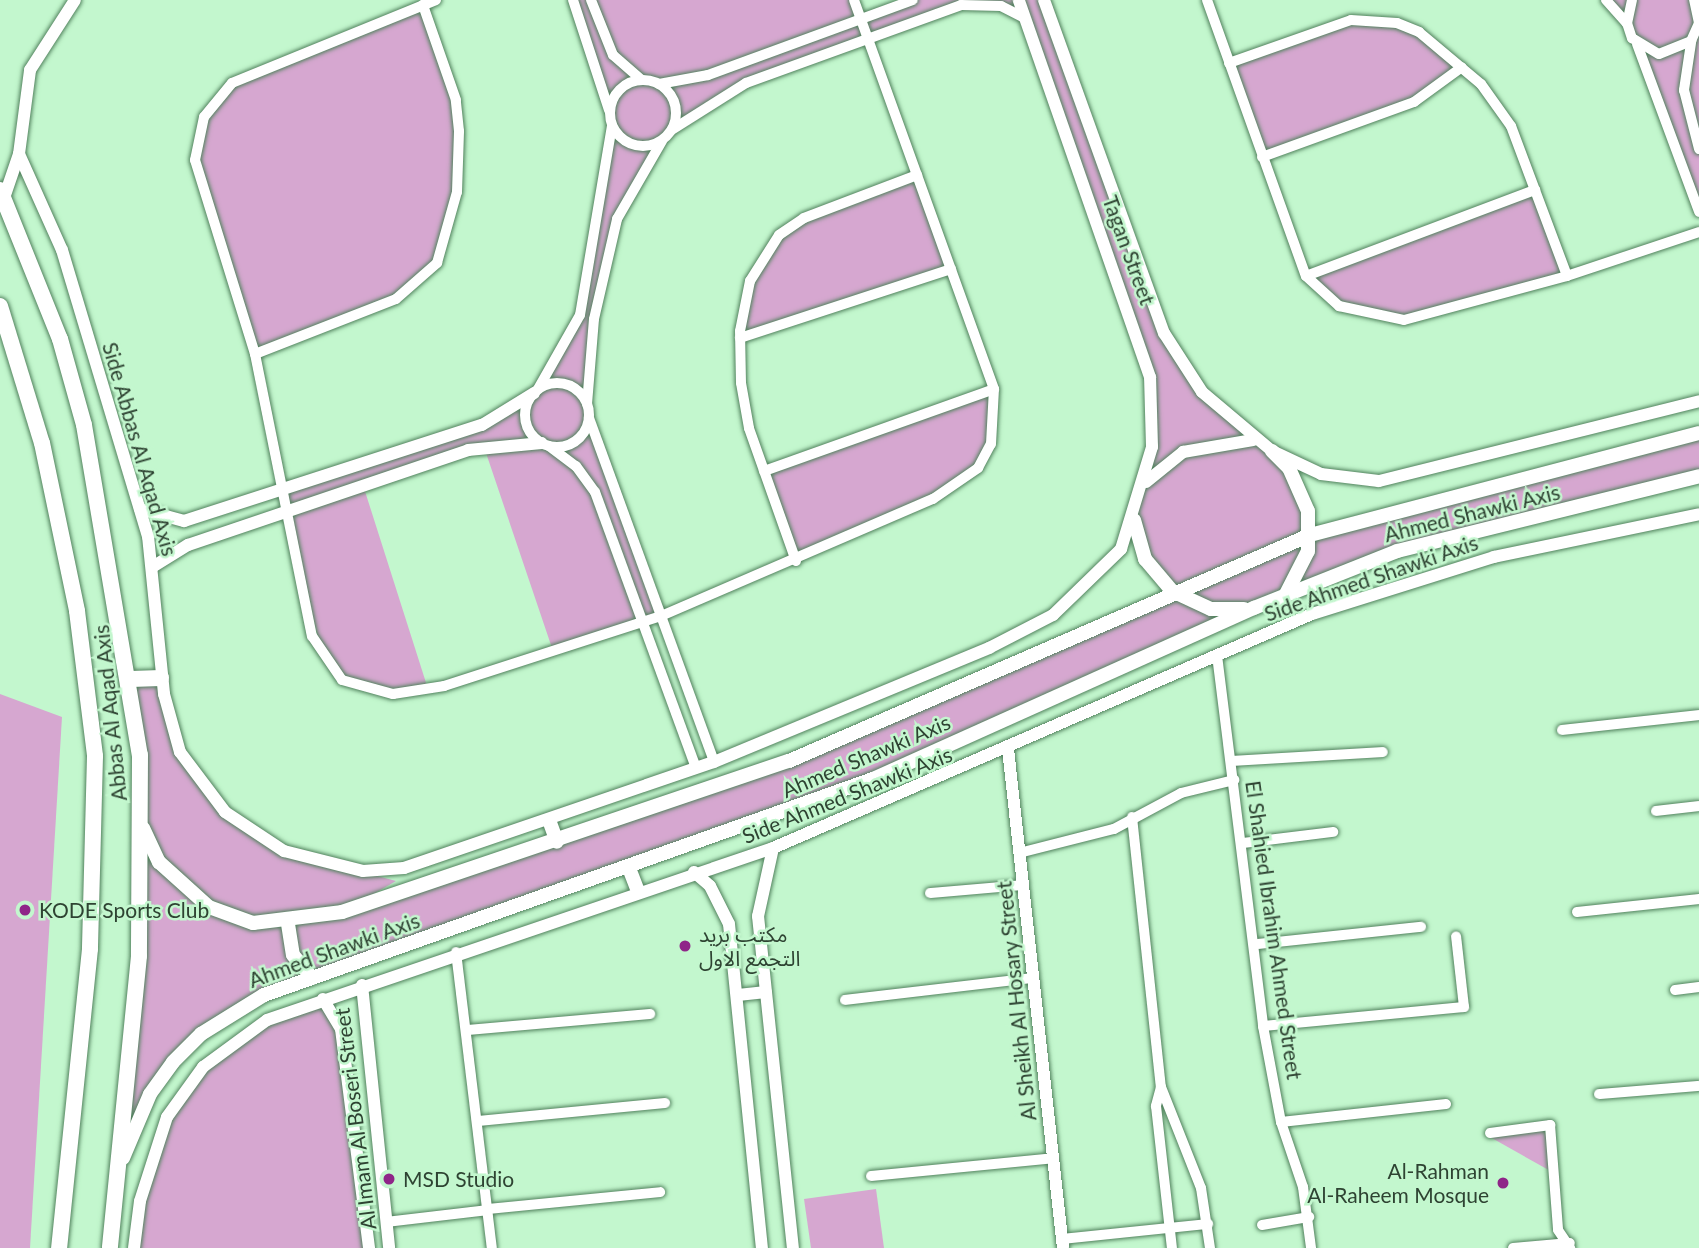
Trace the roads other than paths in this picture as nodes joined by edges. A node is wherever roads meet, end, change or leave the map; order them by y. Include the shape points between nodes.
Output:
1 (75, 0) edge
2 (436, 0) edge
3 (573, 0) edge
4 (591, 0) edge
5 (854, 0) edge
6 (913, 0) edge
7 (1019, 0) edge
8 (1207, 0) edge
9 (1605, 0) edge
10 (1632, 0) edge
11 (1694, 0) edge
12 (1048, 3) edge
13 (423, 5) junction
14 (1025, 18) junction
15 (861, 19) junction
16 (1627, 23) junction
17 (1695, 35) edge
18 (868, 38) junction
19 (1637, 44) junction
20 (1229, 63) junction
21 (1462, 67) junction
22 (642, 80) junction
23 (659, 84) junction
24 (610, 113) junction
25 (612, 126) junction
26 (673, 129) junction
27 (662, 141) junction
28 (1699, 149) edge
29 (19, 154) junction
30 (1262, 157) junction
31 (917, 175) junction
32 (1535, 190) junction
33 (2, 194) edge
34 (1699, 212) edge
35 (1699, 232) edge
36 (951, 269) junction
37 (1306, 276) junction
38 (1567, 276) junction
39 (1152, 299) junction
40 (0, 306) edge
41 (1129, 307) junction
42 (740, 338) junction
43 (255, 354) junction
44 (994, 389) junction
45 (536, 391) junction
46 (1699, 401) edge
47 (587, 404) junction
48 (589, 418) junction
49 (1699, 433) edge
50 (1254, 440) junction
51 (545, 445) junction
52 (1272, 451) junction
53 (764, 471) junction
54 (1699, 476) edge
55 (1146, 482) junction
56 (281, 490) junction
57 (140, 509) junction
58 (284, 512) junction
59 (1699, 514) edge
60 (1134, 520) junction
61 (1310, 535) junction
62 (796, 561) junction
63 (155, 566) junction
64 (1172, 591) junction
65 (1285, 595) junction
66 (1254, 608) junction
67 (661, 616) junction
68 (643, 622) junction
69 (1217, 655) junction
70 (161, 678) junction
71 (131, 679) junction
72 (1699, 715) edge
73 (1562, 730) dead end
74 (1008, 749) junction
75 (1383, 752) dead end
76 (1232, 761) junction
77 (714, 762) junction
78 (696, 768) junction
79 (1234, 780) junction
80 (1699, 806) edge
81 (1656, 811) dead end
82 (1132, 817) junction
83 (548, 820) junction
84 (143, 828) junction
85 (1333, 832) dead end
86 (557, 842) junction
87 (1243, 843) junction
88 (774, 848) junction
89 (1019, 853) junction
90 (629, 868) junction
91 (694, 872) junction
92 (1023, 885) junction
93 (638, 891) junction
94 (930, 893) dead end
95 (1699, 899) edge
96 (1577, 912) dead end
97 (288, 924) junction
98 (1421, 928) dead end
99 (1455, 936) dead end
100 (1258, 944) junction
101 (456, 952) junction
102 (312, 978) junction
103 (1033, 978) junction
104 (362, 985) junction
105 (1699, 987) edge
106 (1675, 990) dead end
107 (766, 992) junction
108 (738, 995) junction
109 (323, 999) junction
110 (845, 1000) dead end
111 (650, 1014) dead end
112 (1263, 1026) junction
113 (467, 1030) junction
114 (1699, 1086) edge
115 (1161, 1087) junction
116 (1599, 1094) dead end
117 (665, 1103) dead end
118 (1446, 1104) dead end
119 (478, 1121) junction
120 (1282, 1122) junction
121 (1490, 1133) dead end
122 (1053, 1157) junction
123 (120, 1167) junction
124 (871, 1176) dead end
125 (660, 1192) dead end
126 (488, 1209) junction
127 (1310, 1217) junction
128 (386, 1222) junction
129 (1208, 1224) junction
130 (1262, 1225) dead end
131 (1170, 1229) junction
132 (1062, 1244) edge
133 (1570, 1245) edge
134 (59, 1248) edge
135 (110, 1248) edge
136 (134, 1248) edge
137 (369, 1248) edge
138 (389, 1248) edge
139 (492, 1248) edge
140 (762, 1248) edge
141 (793, 1248) edge
142 (1172, 1248) edge
143 (1210, 1248) edge
144 (1311, 1248) edge
145 (1513, 1248) edge

1 - 29 street via 30,70
2 - 13 street
3 - 24 street
4 - 22 street via 613,55
5 - 15 street
6 - 15 street
7 - 14 street, Tagan Street
8 - 20 street
9 - 16 street
10 - 16 street
11 - 17 street
12 - 39 street, Tagan Street
13 - 43 street via 456,100 459,131 457,192 437,263 397,299
13 - 43 street via 249,72 215,98 204,117 197,138 198,181
14 - 18 street via 974,3
14 - 41 street, Tagan Street
15 - 18 street
15 - 23 street via 708,75
16 - 19 street
17 - 19 street via 1659,54
17 - 28 street via 1684,90
18 - 26 street via 746,83
18 - 31 street
19 - 34 street
20 - 21 street via 1329,24 1374,19 1419,32
20 - 30 street
21 - 30 street via 1414,102
21 - 32 street via 1511,126
22 - 23 street
22 - 24 street via 619,90
23 - 26 street via 677,109
24 - 25 street
25 - 27 street via 634,146
25 - 45 street via 580,315
26 - 27 street
27 - 47 street via 617,219 594,319
29 - 33 street
29 - 57 street, Side Abbas Al Aqad Axis via 62,250
30 - 37 street
31 - 36 street
31 - 42 street via 804,218 779,235 750,282
32 - 37 street
32 - 38 street
33 - 71 main road, Abbas Al Aqad Axis via 60,339 84,425
35 - 38 street
36 - 42 street
36 - 44 street
37 - 38 street via 1339,306 1382,320 1426,315
39 - 41 street
39 - 50 street, Tagan Street via 1181,364
40 - 134 main road, Abbas Al Aqad Axis via 43,443 77,611 95,755 89,956
41 - 55 street, Tagan Street via 1150,377
42 - 53 street via 741,383
43 - 56 street
44 - 53 street
44 - 62 street via 991,443 958,486
45 - 47 street via 572,386
45 - 51 street via 525,414
45 - 56 street via 482,425
46 - 52 street, Tagan Street via 1388,480 1349,480
47 - 48 street
48 - 51 street via 571,444
48 - 67 street
49 - 61 main road, Ahmed Shawki Axis
50 - 52 street, Tagan Street
50 - 55 street via 1206,443 1163,465
51 - 58 street via 468,450
51 - 68 street via 576,466 595,492
52 - 61 main road via 1301,488
53 - 62 street
54 - 65 main road, Ahmed Shawki Axis via 1397,551
55 - 60 street, Tagan Street
56 - 57 street via 184,521
56 - 58 street
57 - 63 street, Side Abbas Al Aqad Axis
58 - 63 street via 188,545
58 - 68 street via 312,636 324,661 366,692 444,686
59 - 69 street, Side Ahmed Shawki Axis via 1494,557 1312,614
60 - 64 main road via 1145,559
60 - 77 street via 1102,574 1032,627
61 - 64 main road, Ahmed Shawki Axis
61 - 65 main road via 1303,567
62 - 67 street
63 - 70 street, Side Abbas Al Aqad Axis
64 - 66 main road via 1211,609
64 - 86 main road, Ahmed Shawki Axis via 863,731
65 - 66 main road, Ahmed Shawki Axis
66 - 90 main road, Ahmed Shawki Axis via 873,779
67 - 68 street
67 - 77 street
68 - 78 street
69 - 74 street, Side Ahmed Shawki Axis
69 - 76 street, El Shahied Ibrahim Ahmed Street
70 - 71 main road
70 - 83 street, Side Abbas Al Aqad Axis via 180,752 242,827 322,866 363,871 404,868
71 - 84 main road, Abbas Al Aqad Axis
72 - 73 street
74 - 88 street, Side Ahmed Shawki Axis
74 - 89 street, Al Sheikh Al Hosary Street
75 - 76 street
76 - 79 street, El Shahied Ibrahim Ahmed Street
77 - 78 street
78 - 83 street
79 - 82 street via 1181,793
79 - 87 street, El Shahied Ibrahim Ahmed Street
80 - 81 street
82 - 89 street via 1114,829
82 - 115 street
83 - 86 main road
84 - 97 main road, Ahmed Shawki Axis via 159,862 209,907 253,923
84 - 123 main road, Abbas Al Aqad Axis via 138,968
85 - 87 street
86 - 97 main road, Ahmed Shawki Axis
87 - 100 street, El Shahied Ibrahim Ahmed Street
88 - 91 street, Side Ahmed Shawki Axis
88 - 107 street via 758,916
89 - 92 street, Al Sheikh Al Hosary Street
90 - 93 main road
90 - 102 main road, Ahmed Shawki Axis
91 - 93 street, Side Ahmed Shawki Axis
91 - 108 street via 722,904
92 - 94 street
92 - 103 street, Al Sheikh Al Hosary Street
93 - 101 street, Side Ahmed Shawki Axis
95 - 96 street
97 - 102 main road via 293,956
98 - 100 street
99 - 112 street via 1464,1007
100 - 112 street, El Shahied Ibrahim Ahmed Street
101 - 104 street, Side Ahmed Shawki Axis
101 - 113 street
102 - 123 main road, Ahmed Shawki Axis via 264,995 201,1034 150,1094
103 - 110 street
103 - 122 street, Al Sheikh Al Hosary Street
104 - 109 street, Side Ahmed Shawki Axis
104 - 128 street, Al Imam Al Boseri Street
105 - 106 street
107 - 108 street
107 - 141 street
108 - 140 street
109 - 136 street, Side Ahmed Shawki Axis via 241,1035 203,1067 179,1098 154,1154
109 - 137 street, Al Imam Al Boseri Street via 341,1029
111 - 113 street
112 - 120 street, El Shahied Ibrahim Ahmed Street
113 - 119 street
114 - 116 street
115 - 129 street via 1190,1152
115 - 131 street via 1156,1106
117 - 119 street
118 - 120 street
119 - 126 street
120 - 127 street, El Shahied Ibrahim Ahmed Street
121 - 133 street via 1550,1125 1559,1230
122 - 124 street
122 - 132 street, Al Sheikh Al Hosary Street
123 - 135 main road, Abbas Al Aqad Axis
125 - 126 street
126 - 128 street
126 - 139 street
127 - 130 street
127 - 144 street, El Shahied Ibrahim Ahmed Street
128 - 138 street, Al Imam Al Boseri Street
129 - 131 street
129 - 143 street
131 - 132 street
131 - 142 street
133 - 145 street

